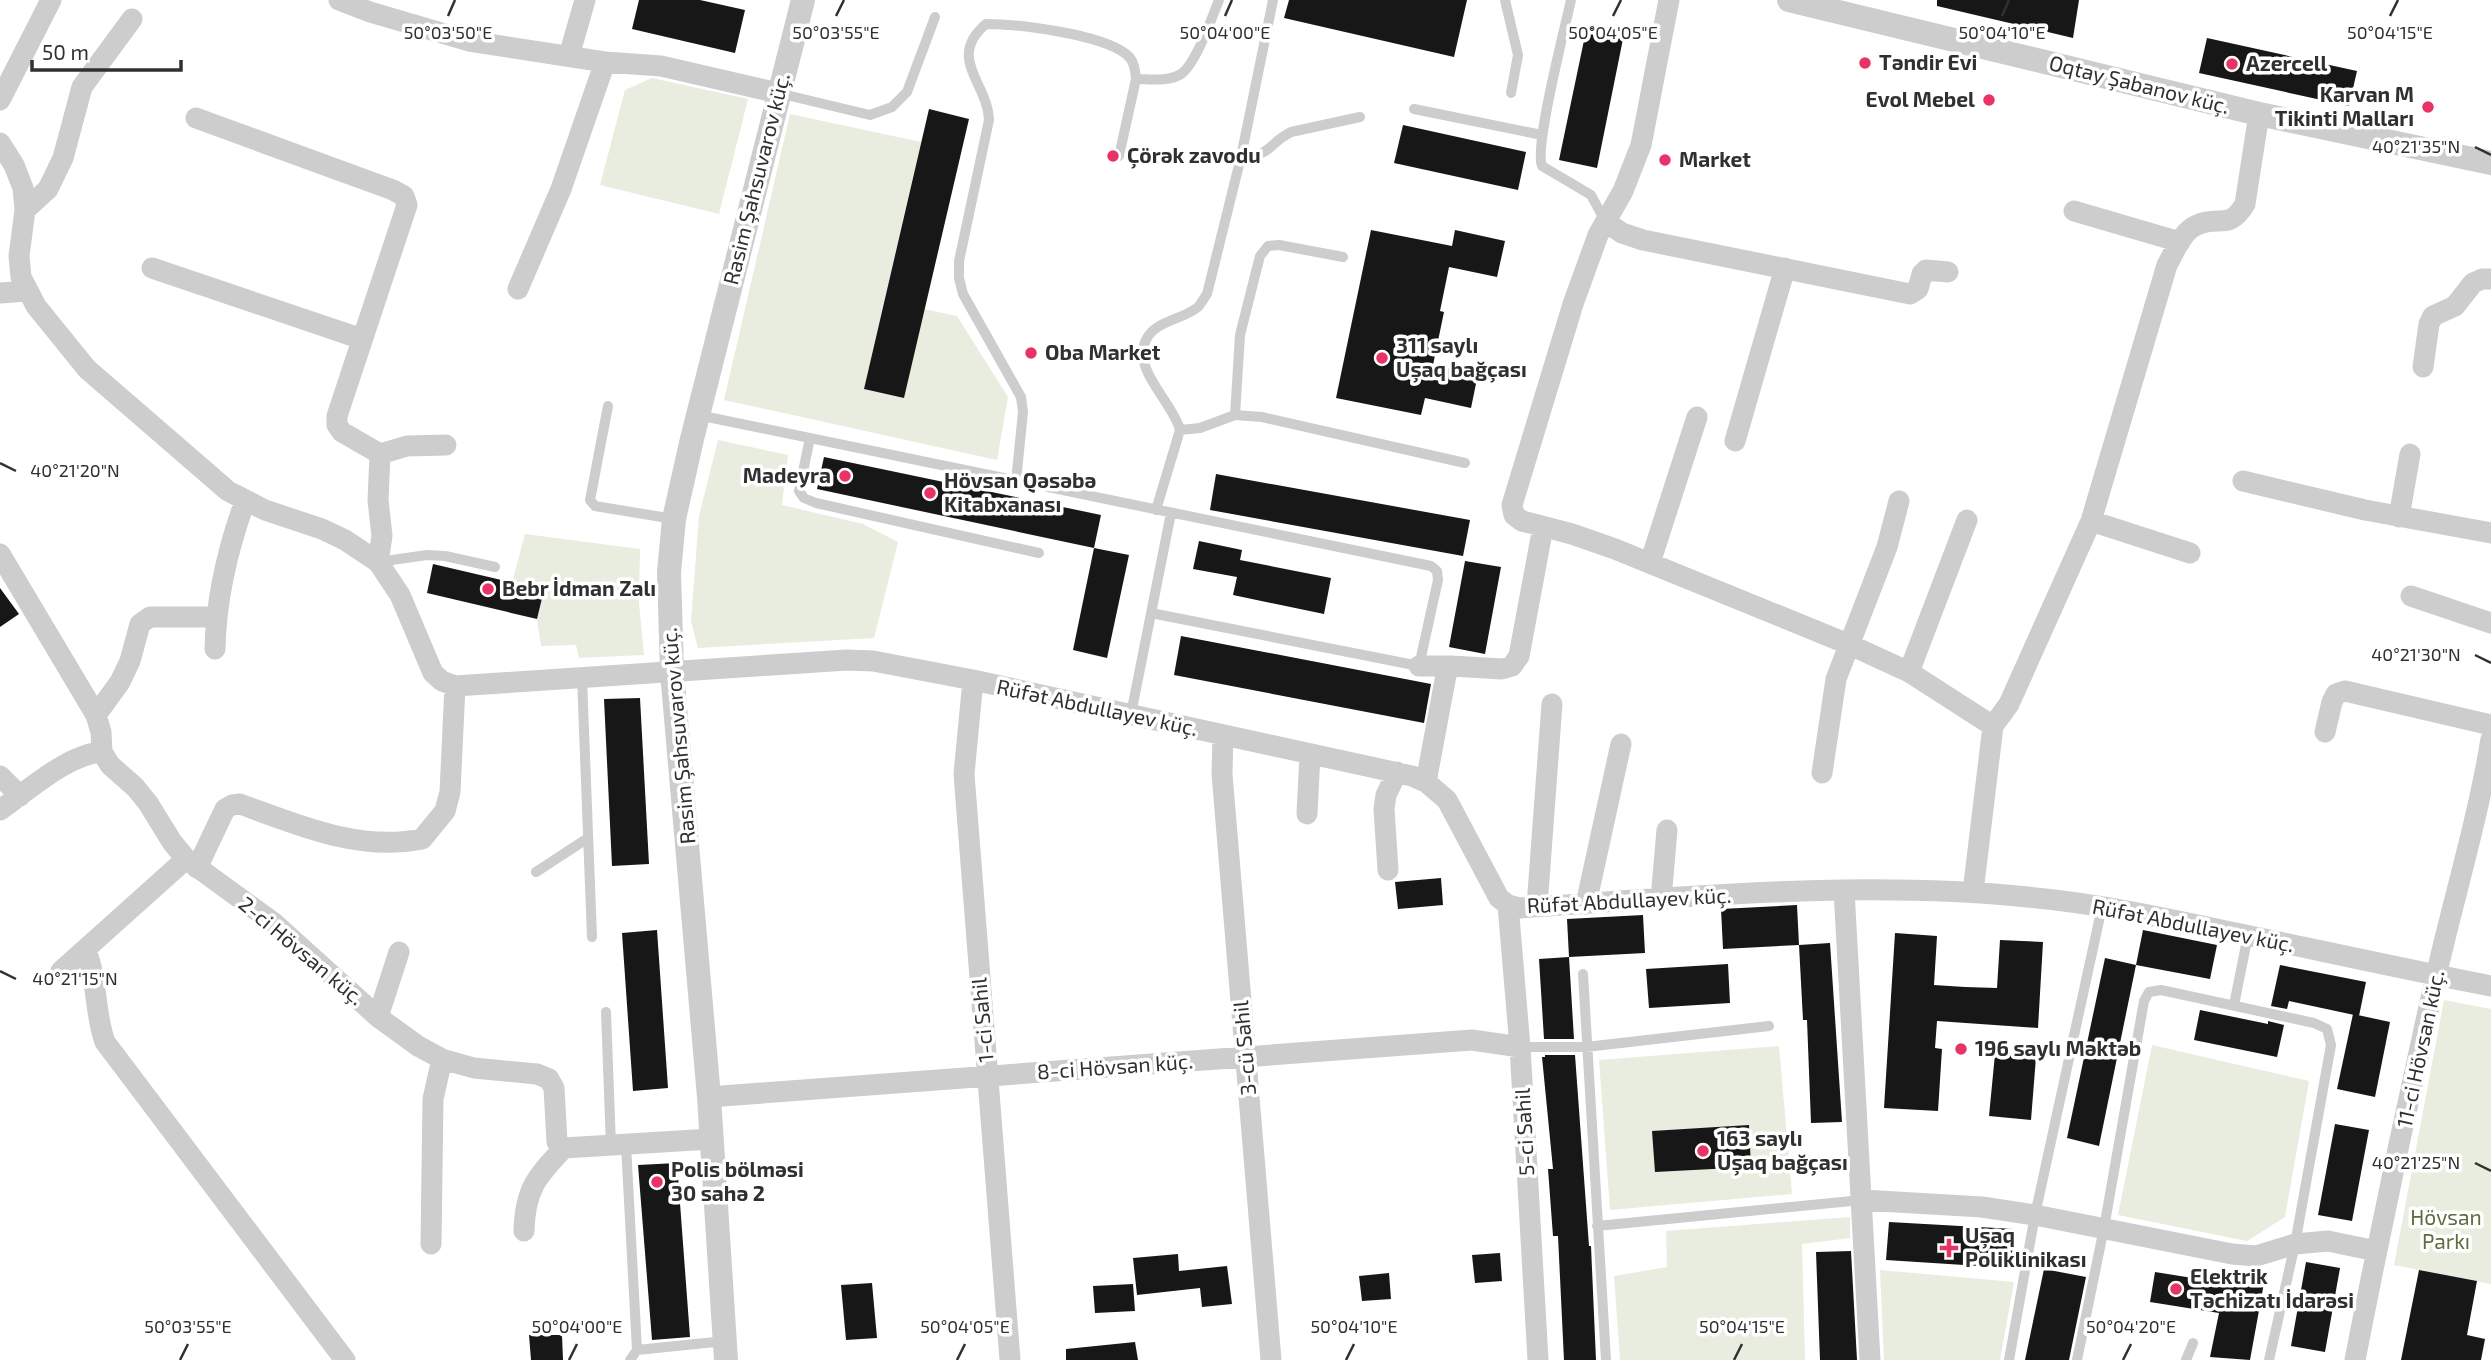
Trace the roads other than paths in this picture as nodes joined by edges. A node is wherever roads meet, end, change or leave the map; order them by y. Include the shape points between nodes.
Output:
1 (51, 0) edge
2 (339, 0) edge
3 (585, 0) edge
4 (803, 0) edge
5 (1219, 0) edge
6 (1273, 0) edge
7 (1505, 0) edge
8 (1571, 0) edge
9 (1669, 0) edge
10 (1789, 0) edge
11 (935, 17) dead end
12 (132, 19) dead end
13 (569, 56) junction
14 (605, 62) junction
15 (1136, 79) junction
16 (778, 93) junction
17 (1511, 93) dead end
18 (0, 100) edge
19 (1415, 109) dead end
20 (2259, 114) junction
21 (1360, 117) dead end
22 (196, 118) dead end
23 (1542, 135) junction
24 (0, 143) edge
25 (1119, 156) dead end
26 (1241, 157) junction
27 (2491, 163) edge
28 (25, 211) junction
29 (2074, 211) dead end
30 (1606, 222) junction
31 (2180, 242) junction
32 (1343, 257) dead end
33 (152, 268) dead end
34 (1785, 268) junction
35 (1948, 272) dead end
36 (2491, 279) edge
37 (518, 289) dead end
38 (27, 291) junction
39 (0, 293) edge
40 (362, 339) junction
41 (2423, 368) dead end
42 (608, 405) dead end
43 (698, 415) junction
44 (1235, 415) junction
45 (1697, 417) dead end
46 (1180, 430) junction
47 (810, 438) junction
48 (1735, 441) dead end
49 (446, 445) dead end
50 (380, 454) junction
51 (2410, 454) dead end
52 (1465, 463) dead end
53 (1016, 481) junction
54 (2243, 481) dead end
55 (245, 501) junction
56 (1899, 501) dead end
57 (1156, 510) junction
58 (1171, 513) junction
59 (2399, 517) junction
60 (674, 519) junction
61 (1967, 520) dead end
62 (2091, 521) junction
63 (1543, 527) junction
64 (2491, 533) edge
65 (1039, 553) dead end
66 (2190, 553) dead end
67 (2, 561) edge
68 (378, 562) junction
69 (1650, 563) junction
70 (495, 567) dead end
71 (2411, 596) dead end
72 (1150, 614) junction
73 (216, 617) junction
74 (2491, 623) edge
75 (1848, 644) junction
76 (215, 649) dead end
77 (1419, 666) junction
78 (1451, 666) junction
79 (672, 671) junction
80 (1909, 672) junction
81 (582, 678) junction
82 (972, 680) junction
83 (455, 686) junction
84 (1552, 704) dead end
85 (1131, 714) junction
86 (96, 715) junction
87 (2491, 725) edge
88 (1993, 726) junction
89 (2325, 732) dead end
90 (1223, 735) junction
91 (2491, 738) edge
92 (1621, 744) dead end
93 (102, 752) junction
94 (1310, 754) junction
95 (1397, 772) junction
96 (1822, 773) dead end
97 (0, 776) edge
98 (1426, 782) junction
99 (20, 796) junction
100 (0, 810) edge
101 (1307, 814) dead end
102 (1667, 830) dead end
103 (589, 838) junction
104 (192, 864) junction
105 (1388, 870) dead end
106 (536, 872) dead end
107 (1844, 890) junction
108 (1973, 892) junction
109 (1661, 899) junction
110 (1586, 904) junction
111 (1508, 905) junction
112 (1537, 906) junction
113 (2102, 907) junction
114 (2248, 935) junction
115 (592, 936) dead end
116 (86, 951) junction
117 (399, 952) dead end
118 (61, 971) dead end
119 (1583, 974) dead end
120 (2437, 975) junction
121 (2491, 986) edge
122 (2234, 1005) junction
123 (606, 1012) dead end
124 (377, 1017) junction
125 (1769, 1026) dead end
126 (1586, 1046) junction
127 (1520, 1047) junction
128 (1246, 1057) junction
129 (442, 1059) junction
130 (988, 1076) junction
131 (709, 1097) junction
132 (711, 1139) junction
133 (619, 1146) junction
134 (564, 1149) junction
135 (1862, 1200) junction
136 (2035, 1215) junction
137 (1597, 1226) junction
138 (2104, 1228) junction
139 (524, 1231) dead end
140 (431, 1244) dead end
141 (2295, 1244) junction
142 (2376, 1251) junction
143 (2193, 1343) dead end
144 (726, 1351) edge
145 (633, 1355) edge
146 (345, 1360) edge
147 (1010, 1360) edge
148 (1271, 1360) edge
149 (1538, 1360) edge
150 (1606, 1360) edge
151 (1870, 1360) edge
152 (2009, 1360) edge
153 (2077, 1360) edge
154 (2186, 1360) edge
155 (2270, 1360) edge
156 (2355, 1360) edge

1 - 18 street
2 - 13 street via 469,41
3 - 13 street
4 - 16 street, Rasim Şahsuvarov küç.
5 - 15 lane via 1196,53 1181,74
6 - 26 lane
7 - 17 lane via 1518,55
8 - 23 lane
9 - 30 street via 1642,145
10 - 20 street, Oqtay Şabanov küç.
11 - 16 lane via 906,92 892,107 870,115
12 - 28 street via 82,87 63,158 48,189
13 - 14 street
14 - 16 street via 661,66
14 - 37 street via 561,188
15 - 25 lane
15 - 53 lane via 1135,66 1127,55 1108,44 1010,24 986,24 974,34 970,69 989,107 989,120 958,261 959,278 963,295 1021,397
16 - 43 street, Rasim Şahsuvarov küç.
19 - 23 lane
20 - 27 street, Oqtay Şabanov küç.
20 - 31 street via 2245,204 2238,217 2198,224
21 - 26 lane via 1291,132 1266,153
22 - 40 street via 404,196 407,205
23 - 30 lane via 1542,166 1591,195
24 - 28 street via 23,188
26 - 46 lane via 1207,294 1198,307 1152,330 1143,345 1143,364
28 - 38 street via 19,256
29 - 31 street
30 - 34 street via 1643,240
30 - 63 street via 1573,304 1512,505 1514,516 1522,522
31 - 62 street via 2167,265
32 - 44 lane via 1279,244 1268,246 1260,256 1240,335
33 - 40 street
34 - 35 street via 1910,294 1918,289 1926,270
34 - 48 street
36 - 41 street via 2473,283 2455,306 2433,316
38 - 39 street
38 - 55 street via 88,369
40 - 50 street via 337,425
42 - 60 lane via 590,500 595,506
43 - 47 lane
43 - 60 street, Rasim Şahsuvarov küç.
44 - 46 lane
44 - 52 lane via 1262,417
45 - 69 street
46 - 57 lane
47 - 53 lane
47 - 65 lane via 799,491 804,498
49 - 50 street via 407,446
50 - 68 street via 382,537
51 - 59 street
53 - 57 lane
54 - 59 street
55 - 68 street via 322,529
55 - 73 street
56 - 75 street via 1887,547
57 - 58 lane
58 - 72 lane
58 - 77 lane via 1431,566 1438,580
59 - 64 street
60 - 79 street, Rasim Şahsuvarov küç. via 669,572
61 - 80 street
62 - 66 street
62 - 88 street via 2009,704
63 - 69 street
63 - 78 street via 1519,656 1512,666 1502,669
67 - 86 street
68 - 70 lane via 427,555
68 - 83 street via 400,595 433,673
69 - 75 street
71 - 74 street
72 - 77 lane
72 - 85 lane
73 - 76 street
73 - 86 street via 150,617 140,624 125,672
75 - 80 street
75 - 96 street via 1836,679
77 - 78 street
78 - 98 street
79 - 81 street, Rüfət Abdullayev küç.
79 - 82 street, Rüfət Abdullayev küç. via 846,660
79 - 131 street, Rasim Şahsuvarov küç.
80 - 88 street
81 - 83 street, Rüfət Abdullayev küç.
81 - 103 lane
82 - 85 street, Rüfət Abdullayev küç.
82 - 130 street, 1-ci Sahil via 964,774
83 - 104 street via 450,793 445,811 422,839 380,843 323,834 240,804 225,809
84 - 112 street
85 - 90 street, Rüfət Abdullayev küç.
86 - 93 street
87 - 89 street via 2345,691 2336,694 2332,702
88 - 108 street
90 - 94 street, Rüfət Abdullayev küç.
90 - 128 street, 3-cü Sahil via 1222,774
91 - 120 street, 11-ci Hövsan küç.
92 - 110 street
93 - 99 street via 88,752 72,760
93 - 104 street, 2-ci Hövsan küç. via 148,803
94 - 95 street, Rüfət Abdullayev küç.
94 - 101 street
95 - 98 street, Rüfət Abdullayev küç.
95 - 105 street via 1384,809
97 - 99 street
98 - 111 street, Rüfət Abdullayev küç. via 1447,800 1492,886
99 - 100 street
102 - 109 street
103 - 106 lane
103 - 115 lane
104 - 116 street
104 - 124 street, 2-ci Hövsan küç. via 274,923
107 - 108 street, Rüfət Abdullayev küç.
107 - 109 street, Rüfət Abdullayev küç.
107 - 135 street
108 - 113 street, Rüfət Abdullayev küç.
109 - 110 street, Rüfət Abdullayev küç.
110 - 112 street, Rüfət Abdullayev küç.
111 - 112 street, Rüfət Abdullayev küç.
111 - 127 street, 5-ci Sahil
113 - 114 street, Rüfət Abdullayev küç.
113 - 136 lane
114 - 120 street, Rüfət Abdullayev küç.
114 - 122 lane
116 - 118 street
116 - 146 street via 105,1042
117 - 124 street
119 - 126 lane
120 - 121 street, Rüfət Abdullayev küç.
120 - 142 street, 11-ci Hövsan küç.
122 - 138 lane via 2161,990 2149,992
122 - 141 lane via 2327,1029 2331,1045
123 - 133 lane
124 - 129 street, 2-ci Hövsan küç.
125 - 126 lane
126 - 127 lane
126 - 137 lane
127 - 128 street, 8-ci Hövsan küç. via 1472,1040
127 - 149 street, 5-ci Sahil
128 - 130 street, 8-ci Hövsan küç.
128 - 148 street, 3-cü Sahil
129 - 134 street, 2-ci Hövsan küç. via 549,1079 554,1088 557,1142
129 - 140 street via 433,1099
130 - 131 street, 8-ci Hövsan küç.
130 - 147 street, 1-ci Sahil
131 - 132 street, Rasim Şahsuvarov küç.
132 - 133 street
132 - 144 street, Rasim Şahsuvarov küç.
133 - 134 street
133 - 145 lane
134 - 139 street via 543,1170 527,1198
135 - 136 street
135 - 137 lane
135 - 151 street
136 - 138 street
136 - 152 lane
137 - 150 lane
138 - 141 street via 2232,1254 2256,1256
138 - 153 lane
141 - 142 street via 2328,1241
141 - 155 lane
142 - 156 street, 11-ci Hövsan küç.
143 - 154 lane
144 - 145 lane

